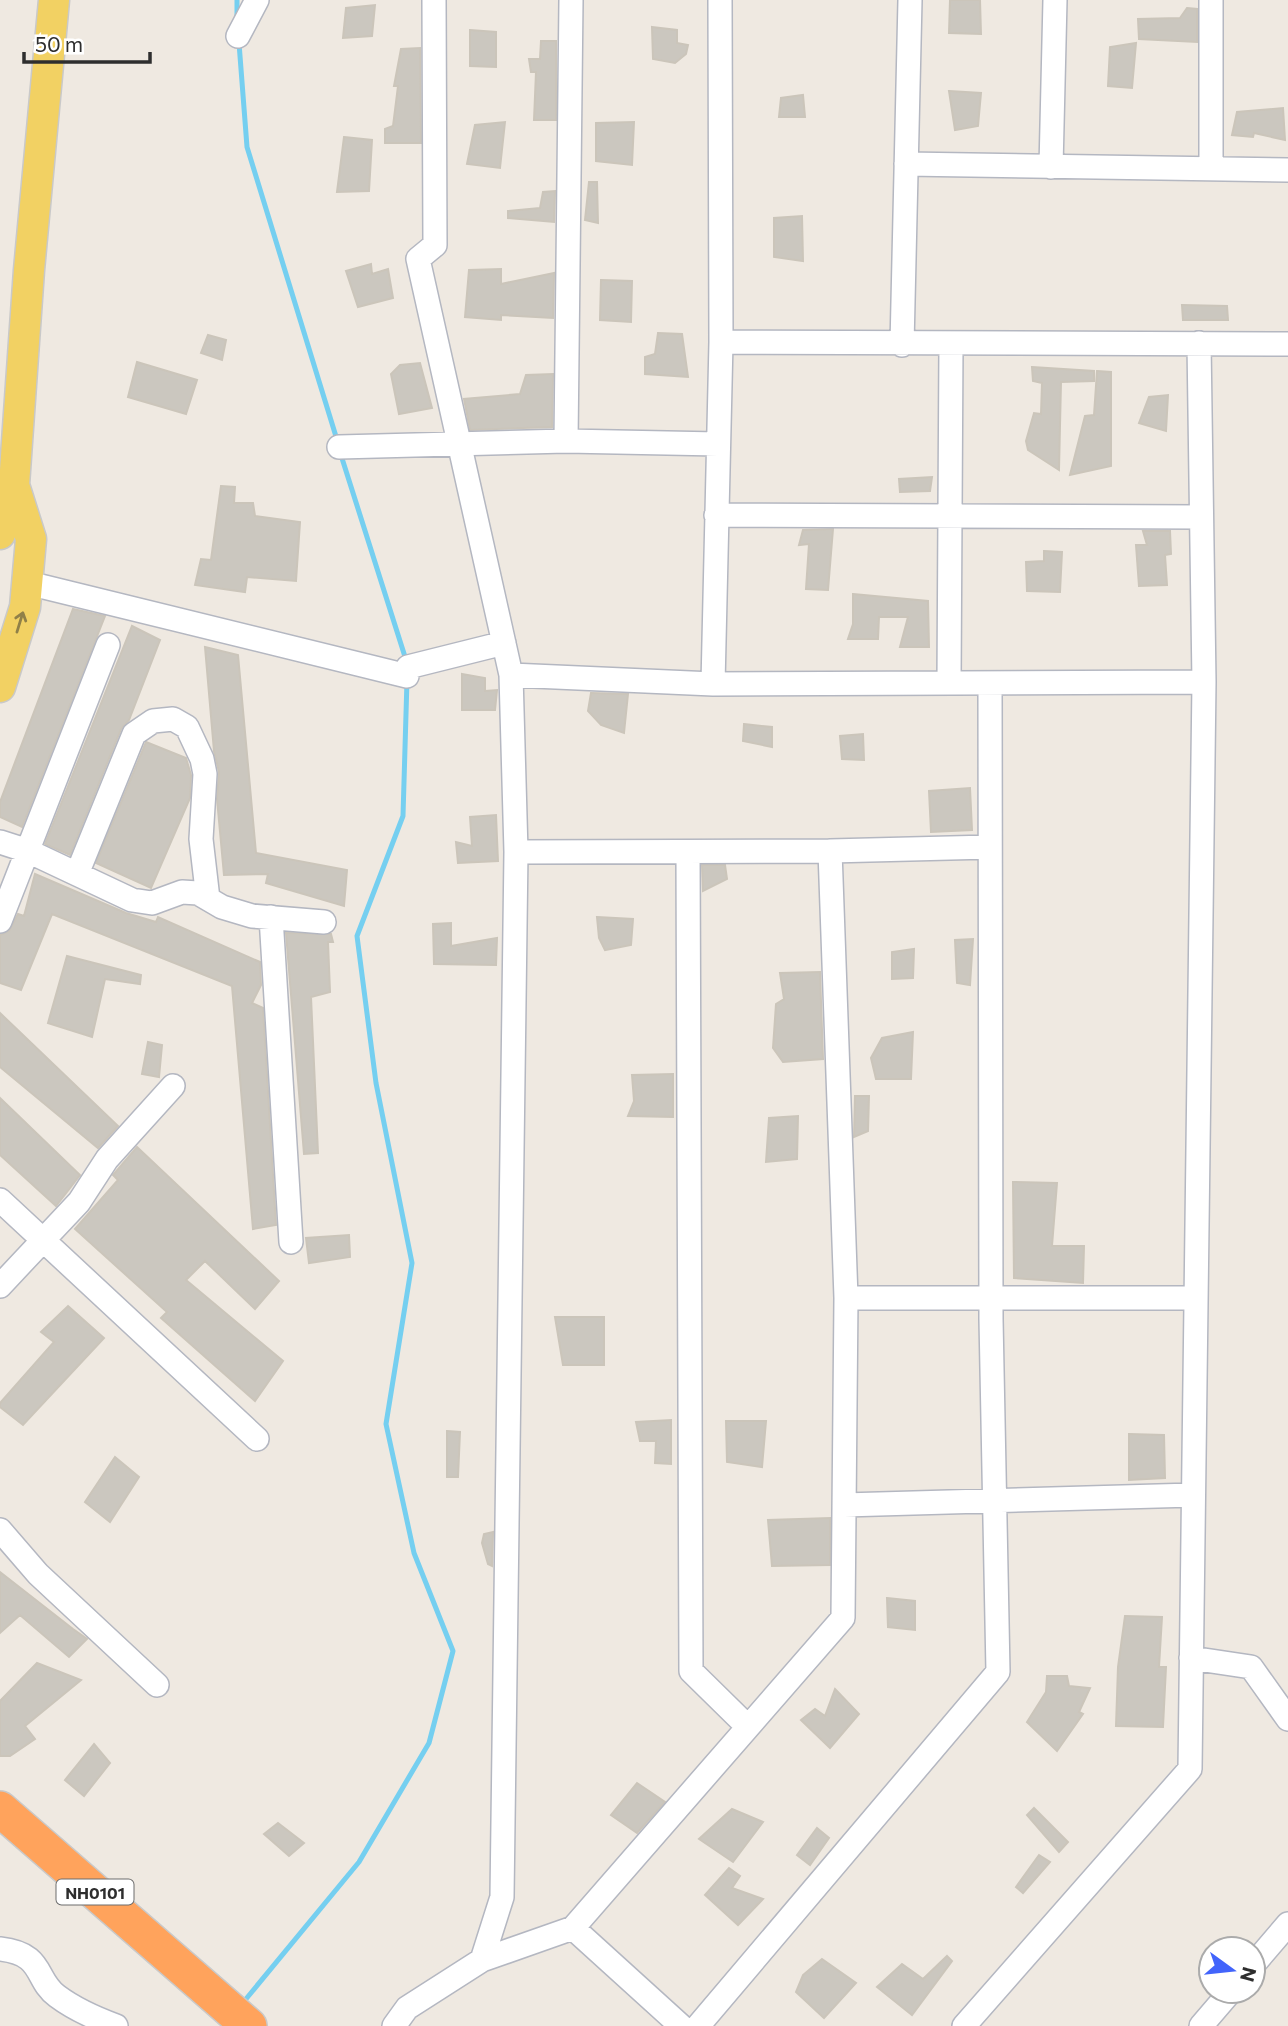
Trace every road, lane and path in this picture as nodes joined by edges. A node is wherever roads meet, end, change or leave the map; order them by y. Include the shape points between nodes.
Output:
1 (54, 0) edge
2 (257, 0) edge
3 (435, 0) edge
4 (571, 0) edge
5 (720, 0) edge
6 (910, 0) edge
7 (1055, 0) edge
8 (1211, 0) edge
9 (238, 36) dead end
10 (906, 164) junction
11 (1051, 167) junction
12 (1211, 169) junction
13 (1288, 170) edge
14 (721, 342) junction
15 (1199, 343) junction
16 (951, 344) junction
17 (1288, 344) edge
18 (902, 345) junction
19 (566, 441) junction
20 (718, 444) junction
21 (459, 446) junction
22 (339, 447) dead end
23 (14, 485) junction
24 (716, 516) junction
25 (949, 516) junction
26 (1201, 517) junction
27 (0, 534) edge
28 (28, 583) junction
29 (504, 643) junction
30 (108, 645) dead end
31 (511, 676) junction
32 (990, 682) junction
33 (1204, 682) junction
34 (949, 683) junction
35 (713, 684) junction
36 (0, 687) edge
37 (0, 842) edge
38 (990, 847) junction
39 (28, 851) junction
40 (516, 852) junction
41 (688, 852) junction
42 (830, 852) junction
43 (77, 874) junction
44 (208, 899) junction
45 (271, 917) junction
46 (0, 921) edge
47 (324, 922) dead end
48 (173, 1086) dead end
49 (0, 1200) edge
50 (43, 1240) junction
51 (291, 1242) dead end
52 (0, 1286) edge
53 (846, 1298) junction
54 (1196, 1298) junction
55 (991, 1300) junction
56 (257, 1439) dead end
57 (1193, 1495) junction
58 (994, 1501) junction
59 (844, 1505) junction
60 (0, 1530) edge
61 (1191, 1658) junction
62 (157, 1685) dead end
63 (1288, 1719) edge
64 (748, 1727) junction
65 (0, 1809) edge
66 (1288, 1924) edge
67 (573, 1928) junction
68 (1267, 1949) edge
69 (0, 1950) edge
70 (482, 1960) junction
71 (1219, 2005) edge
72 (116, 2026) edge
73 (249, 2026) edge
74 (394, 2026) edge
75 (681, 2026) edge
76 (698, 2026) edge
77 (964, 2026) edge
78 (1202, 2026) edge

1 - 23 main road
2 - 9 street
3 - 21 street via 435,245 418,259
4 - 19 street
5 - 14 street
6 - 10 street
7 - 11 street
8 - 12 street
10 - 11 street
10 - 18 street
11 - 12 street
12 - 13 street
14 - 18 street
14 - 20 street
15 - 16 street
15 - 17 street
15 - 26 street
16 - 18 street
16 - 25 street
19 - 20 street
19 - 21 street
20 - 24 street
21 - 22 street
21 - 29 street
23 - 27 main road
23 - 28 main road via 32,539
24 - 25 street
24 - 35 street
25 - 26 street
25 - 34 street
26 - 33 street
28 - 29 street via 407,671
36 -> 28 main road
29 - 31 street
30 - 39 street
31 - 35 street
31 - 40 street
32 - 33 street
32 - 34 street
32 - 38 street
33 - 54 street
34 - 35 street
37 - 39 street
38 - 42 street
38 - 55 street
39 - 43 street
39 - 46 street
40 - 41 street
40 - 70 street via 502,1897
41 - 42 street
41 - 64 street via 691,1671
42 - 53 street
43 - 44 street via 132,900 152,903 182,892
43 - 44 street via 134,734 153,721 173,719 187,727 204,765 201,839
44 - 45 street via 252,916
45 - 47 street
45 - 51 street
48 - 50 street
49 - 50 street
50 - 52 street
50 - 56 street
53 - 55 street
53 - 59 street
54 - 55 street
54 - 57 street
55 - 58 street
57 - 58 street
57 - 61 street
58 - 59 street
58 - 76 street via 998,1672
59 - 64 street via 843,1618
60 - 62 street via 38,1573
61 - 63 street via 1251,1667
61 - 77 street via 1190,1769
64 - 67 street
65 - 73 highway, NH0101
66 - 68 street
67 - 70 street
67 - 75 street
69 - 72 street via 12,1951 37,1965 54,1994
70 - 74 street via 407,2008
71 - 78 street

